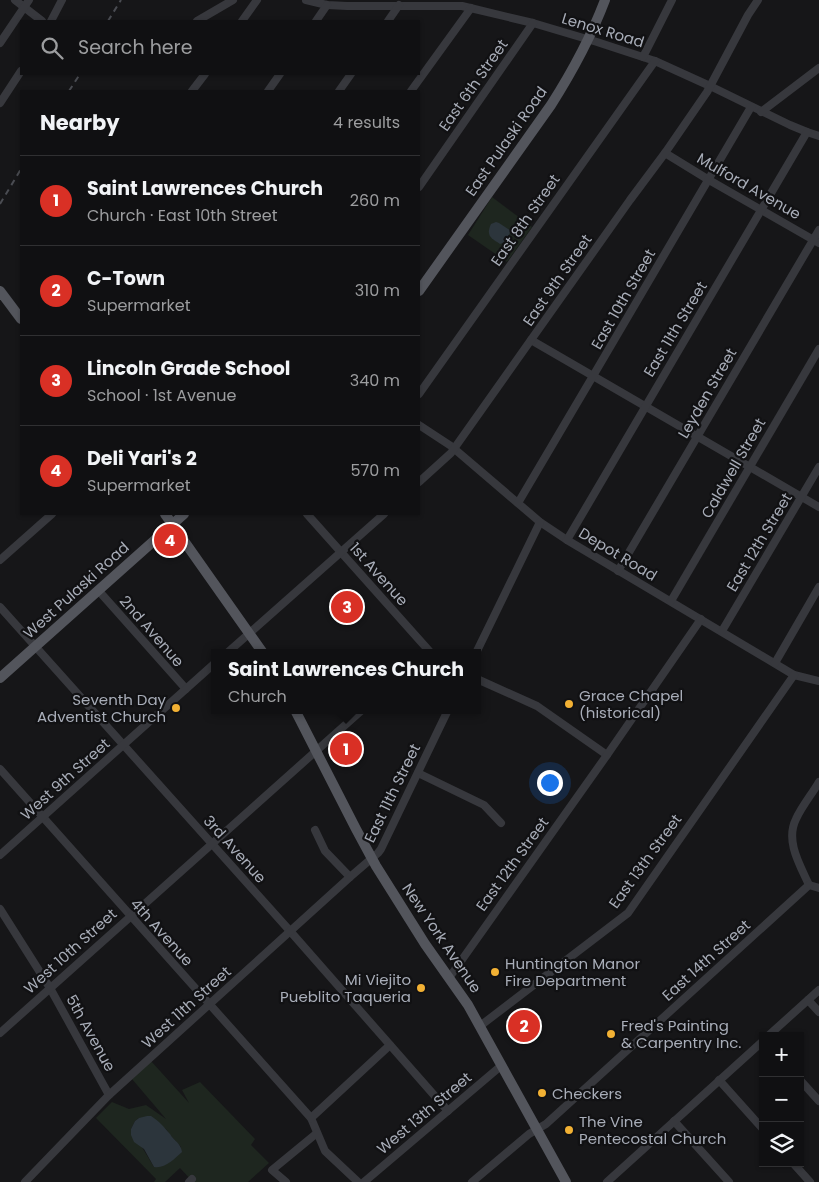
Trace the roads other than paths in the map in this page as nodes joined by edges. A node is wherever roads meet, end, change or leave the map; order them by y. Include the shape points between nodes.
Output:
1 (15, 0) edge
2 (29, 0) edge
3 (62, 0) edge
4 (233, 0) edge
5 (257, 0) edge
6 (309, 0) edge
7 (605, 0) edge
8 (672, 0) edge
9 (758, 0) edge
10 (442, 3) edge
11 (327, 5) junction
12 (399, 5) junction
13 (24, 7) junction
14 (471, 8) junction
15 (41, 20) edge
16 (52, 20) edge
17 (200, 20) edge
18 (243, 20) edge
19 (317, 20) edge
20 (389, 20) edge
21 (534, 23) junction
22 (588, 39) junction
23 (0, 42) edge
24 (643, 57) junction
25 (655, 61) junction
26 (819, 68) edge
27 (20, 73) edge
28 (204, 75) edge
29 (279, 75) edge
30 (350, 75) edge
31 (710, 86) junction
32 (193, 90) edge
33 (269, 90) edge
34 (340, 90) edge
35 (412, 90) edge
36 (0, 103) edge
37 (751, 107) junction
38 (761, 112) junction
39 (807, 132) junction
40 (819, 136) edge
41 (665, 152) junction
42 (708, 180) junction
43 (420, 186) edge
44 (761, 209) junction
45 (819, 230) edge
46 (816, 241) edge
47 (420, 290) edge
48 (0, 291) edge
49 (20, 318) edge
50 (531, 340) junction
51 (819, 349) edge
52 (593, 376) junction
53 (420, 393) edge
54 (645, 406) junction
55 (420, 427) edge
56 (697, 437) junction
57 (454, 448) junction
58 (750, 467) junction
59 (819, 467) edge
60 (420, 481) edge
61 (801, 497) junction
62 (518, 503) junction
63 (819, 507) edge
64 (51, 515) edge
65 (166, 515) edge
66 (183, 515) edge
67 (308, 515) edge
68 (383, 515) edge
69 (540, 522) junction
70 (173, 524) junction
71 (567, 540) junction
72 (341, 552) junction
73 (0, 560) edge
74 (618, 571) junction
75 (819, 587) edge
76 (98, 590) junction
77 (670, 601) junction
78 (0, 607) edge
79 (701, 619) junction
80 (722, 631) junction
81 (249, 633) junction
82 (36, 647) junction
83 (231, 649) edge
84 (260, 649) edge
85 (425, 649) edge
86 (478, 649) edge
87 (775, 663) junction
88 (211, 667) edge
89 (794, 675) junction
90 (0, 678) edge
91 (481, 680) edge
92 (819, 681) edge
93 (186, 689) junction
94 (297, 714) edge
95 (358, 714) edge
96 (446, 714) edge
97 (123, 745) junction
98 (316, 751) junction
99 (607, 755) junction
100 (0, 769) edge
101 (418, 773) junction
102 (819, 782) edge
103 (43, 817) junction
104 (501, 823) dead end
105 (315, 830) dead end
106 (212, 844) junction
107 (0, 855) edge
108 (372, 858) junction
109 (350, 877) junction
110 (809, 885) junction
111 (819, 888) edge
112 (0, 909) edge
113 (130, 916) junction
114 (290, 931) junction
115 (449, 978) junction
116 (50, 988) junction
117 (819, 990) edge
118 (808, 1000) junction
119 (209, 1004) junction
120 (819, 1012) edge
121 (480, 1026) junction
122 (772, 1032) edge
123 (0, 1033) edge
124 (390, 1045) junction
125 (759, 1045) edge
126 (502, 1065) junction
127 (720, 1080) junction
128 (804, 1084) edge
129 (109, 1095) junction
130 (819, 1101) edge
131 (448, 1111) junction
132 (311, 1118) junction
133 (674, 1121) junction
134 (759, 1124) edge
135 (537, 1129) junction
136 (317, 1133) junction
137 (797, 1167) edge
138 (29, 1181) edge
139 (286, 1182) edge
140 (358, 1182) edge
141 (364, 1182) edge
142 (472, 1182) edge
143 (566, 1182) edge
144 (607, 1182) edge
145 (729, 1182) edge
146 (810, 1182) edge

1 - 13 street
2 - 13 street
3 - 16 street
4 - 17 street
5 - 18 street
6 - 11 street, Lenox Road
7 - 22 main road, East Pulaski Road
8 - 24 street
9 - 31 street, East 9th Street
10 - 12 street, Lenox Road
10 - 14 street, Lenox Road
11 - 12 street, Lenox Road
11 - 19 street
12 - 20 street
13 - 15 street
13 - 23 street
14 - 21 street, Lenox Road
14 - 35 street
21 - 22 street, Lenox Road
21 - 43 street, East 6th Street
22 - 24 street, Lenox Road
22 - 47 main road, East Pulaski Road via 551,105
24 - 25 street, Lenox Road
25 - 31 street, Lenox Road
25 - 53 street, East 8th Street
26 - 38 street
27 - 36 street
28 - 32 street
29 - 33 street
30 - 34 street
31 - 37 street, Lenox Road
31 - 41 street, East 9th Street
37 - 38 street, Lenox Road
37 - 42 street, East 10th Street
38 - 39 street, Lenox Road
39 - 40 street, Lenox Road
39 - 44 street, East 11th Street
41 - 42 street, Mulford Avenue
41 - 50 street, East 9th Street
42 - 44 street, Mulford Avenue
42 - 52 street, East 10th Street
44 - 46 street, Mulford Avenue
44 - 54 street, East 11th Street
45 - 46 street, Leyden Street
46 - 56 street, Leyden Street
48 - 49 main road
50 - 52 street
50 - 57 street, East 9th Street
51 - 58 street, Caldwell Street
52 - 54 street
52 - 62 street, East 10th Street
54 - 56 street
54 - 71 street, East 11th Street
55 - 57 street, Depot Road
56 - 58 street
56 - 74 street, Leyden Street
57 - 60 street, East 9th Street
57 - 62 street, Depot Road
58 - 61 street
58 - 77 street, Caldwell Street
59 - 61 street, East 12th Street
61 - 63 street
61 - 80 street, East 12th Street
62 - 69 street, Depot Road
64 - 73 street
65 - 70 main road
66 - 70 main road
67 - 72 street, 1st Avenue
68 - 72 street
69 - 71 street, Depot Road
69 - 86 street
70 - 76 main road, West Pulaski Road
70 - 81 main road
71 - 74 street, Depot Road
72 - 81 street
72 - 85 street, 1st Avenue
74 - 77 street, Depot Road
75 - 87 street
76 - 82 main road, West Pulaski Road
76 - 93 street, 2nd Avenue
77 - 79 street, Depot Road
78 - 82 street, 3rd Avenue
79 - 80 street, Depot Road
79 - 99 street, East 12th Street
80 - 87 street, Depot Road
81 - 83 street
81 - 84 main road
82 - 90 main road, West Pulaski Road
82 - 97 street, 3rd Avenue
87 - 89 street, Depot Road
88 - 93 street, West 9th Street
89 - 92 street, Depot Road
89 - 121 street, East 13th Street via 628,913
91 - 99 street via 538,706
93 - 97 street, West 9th Street
94 - 98 main road, New York Avenue
95 - 98 street
96 - 101 street, East 11th Street
97 - 103 street, West 9th Street
97 - 106 street, 3rd Avenue
98 - 106 street, West 10th Street
98 - 108 main road, New York Avenue
99 - 115 street, East 12th Street
100 - 103 street, 4th Avenue
101 - 104 street via 484,805
101 - 108 street, East 11th Street via 381,850
102 - 110 street via 792,832 795,854
103 - 107 street, West 9th Street
103 - 113 street, 4th Avenue
105 - 109 street via 325,850
106 - 113 street, West 10th Street
106 - 114 street, 3rd Avenue
108 - 109 street, West 11th Street
108 - 115 main road, New York Avenue
109 - 114 street, West 11th Street
110 - 111 street
110 - 135 street, East 14th Street
112 - 116 street, 5th Avenue
113 - 116 street, West 10th Street
113 - 119 street, 4th Avenue
114 - 119 street, West 11th Street
114 - 124 street, 3rd Avenue
115 - 121 main road, New York Avenue
116 - 123 street, West 10th Street
116 - 129 street, 5th Avenue
117 - 118 street
118 - 120 street
118 - 122 street
119 - 129 street, West 11th Street
119 - 132 street, 4th Avenue
121 - 126 main road, New York Avenue
124 - 131 street, 3rd Avenue
124 - 132 street
125 - 127 street
126 - 131 street, West 13th Street
126 - 135 main road, New York Avenue
127 - 133 street
127 - 134 street
128 - 130 street
129 - 138 street, West 11th Street
131 - 141 street, West 13th Street
132 - 136 street, 4th Avenue
133 - 144 street
133 - 145 street
135 - 142 street, East 14th Street
135 - 143 main road, New York Avenue
136 - 139 street via 272,1170
136 - 140 street, 4th Avenue via 325,1150
137 - 146 street

